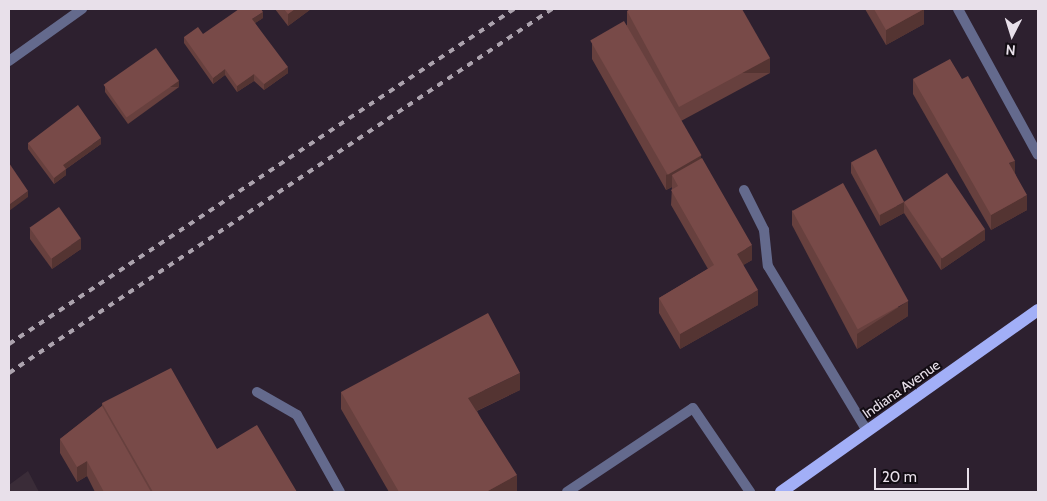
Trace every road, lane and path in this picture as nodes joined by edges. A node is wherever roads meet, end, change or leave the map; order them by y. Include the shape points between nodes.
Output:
1 (82, 9) edge
2 (958, 9) edge
3 (9, 61) edge
4 (1038, 155) edge
5 (744, 190) dead end
6 (1038, 310) edge
7 (257, 392) dead end
8 (867, 431) junction
9 (340, 492) edge
10 (567, 492) edge
11 (750, 492) edge
12 (782, 492) edge

1 - 3 street
2 - 4 street
5 - 8 street via 764,230 768,266
6 - 8 main road, Indiana Avenue
7 - 9 street via 297,415
8 - 12 main road, Indiana Avenue
10 - 11 street via 693,408

